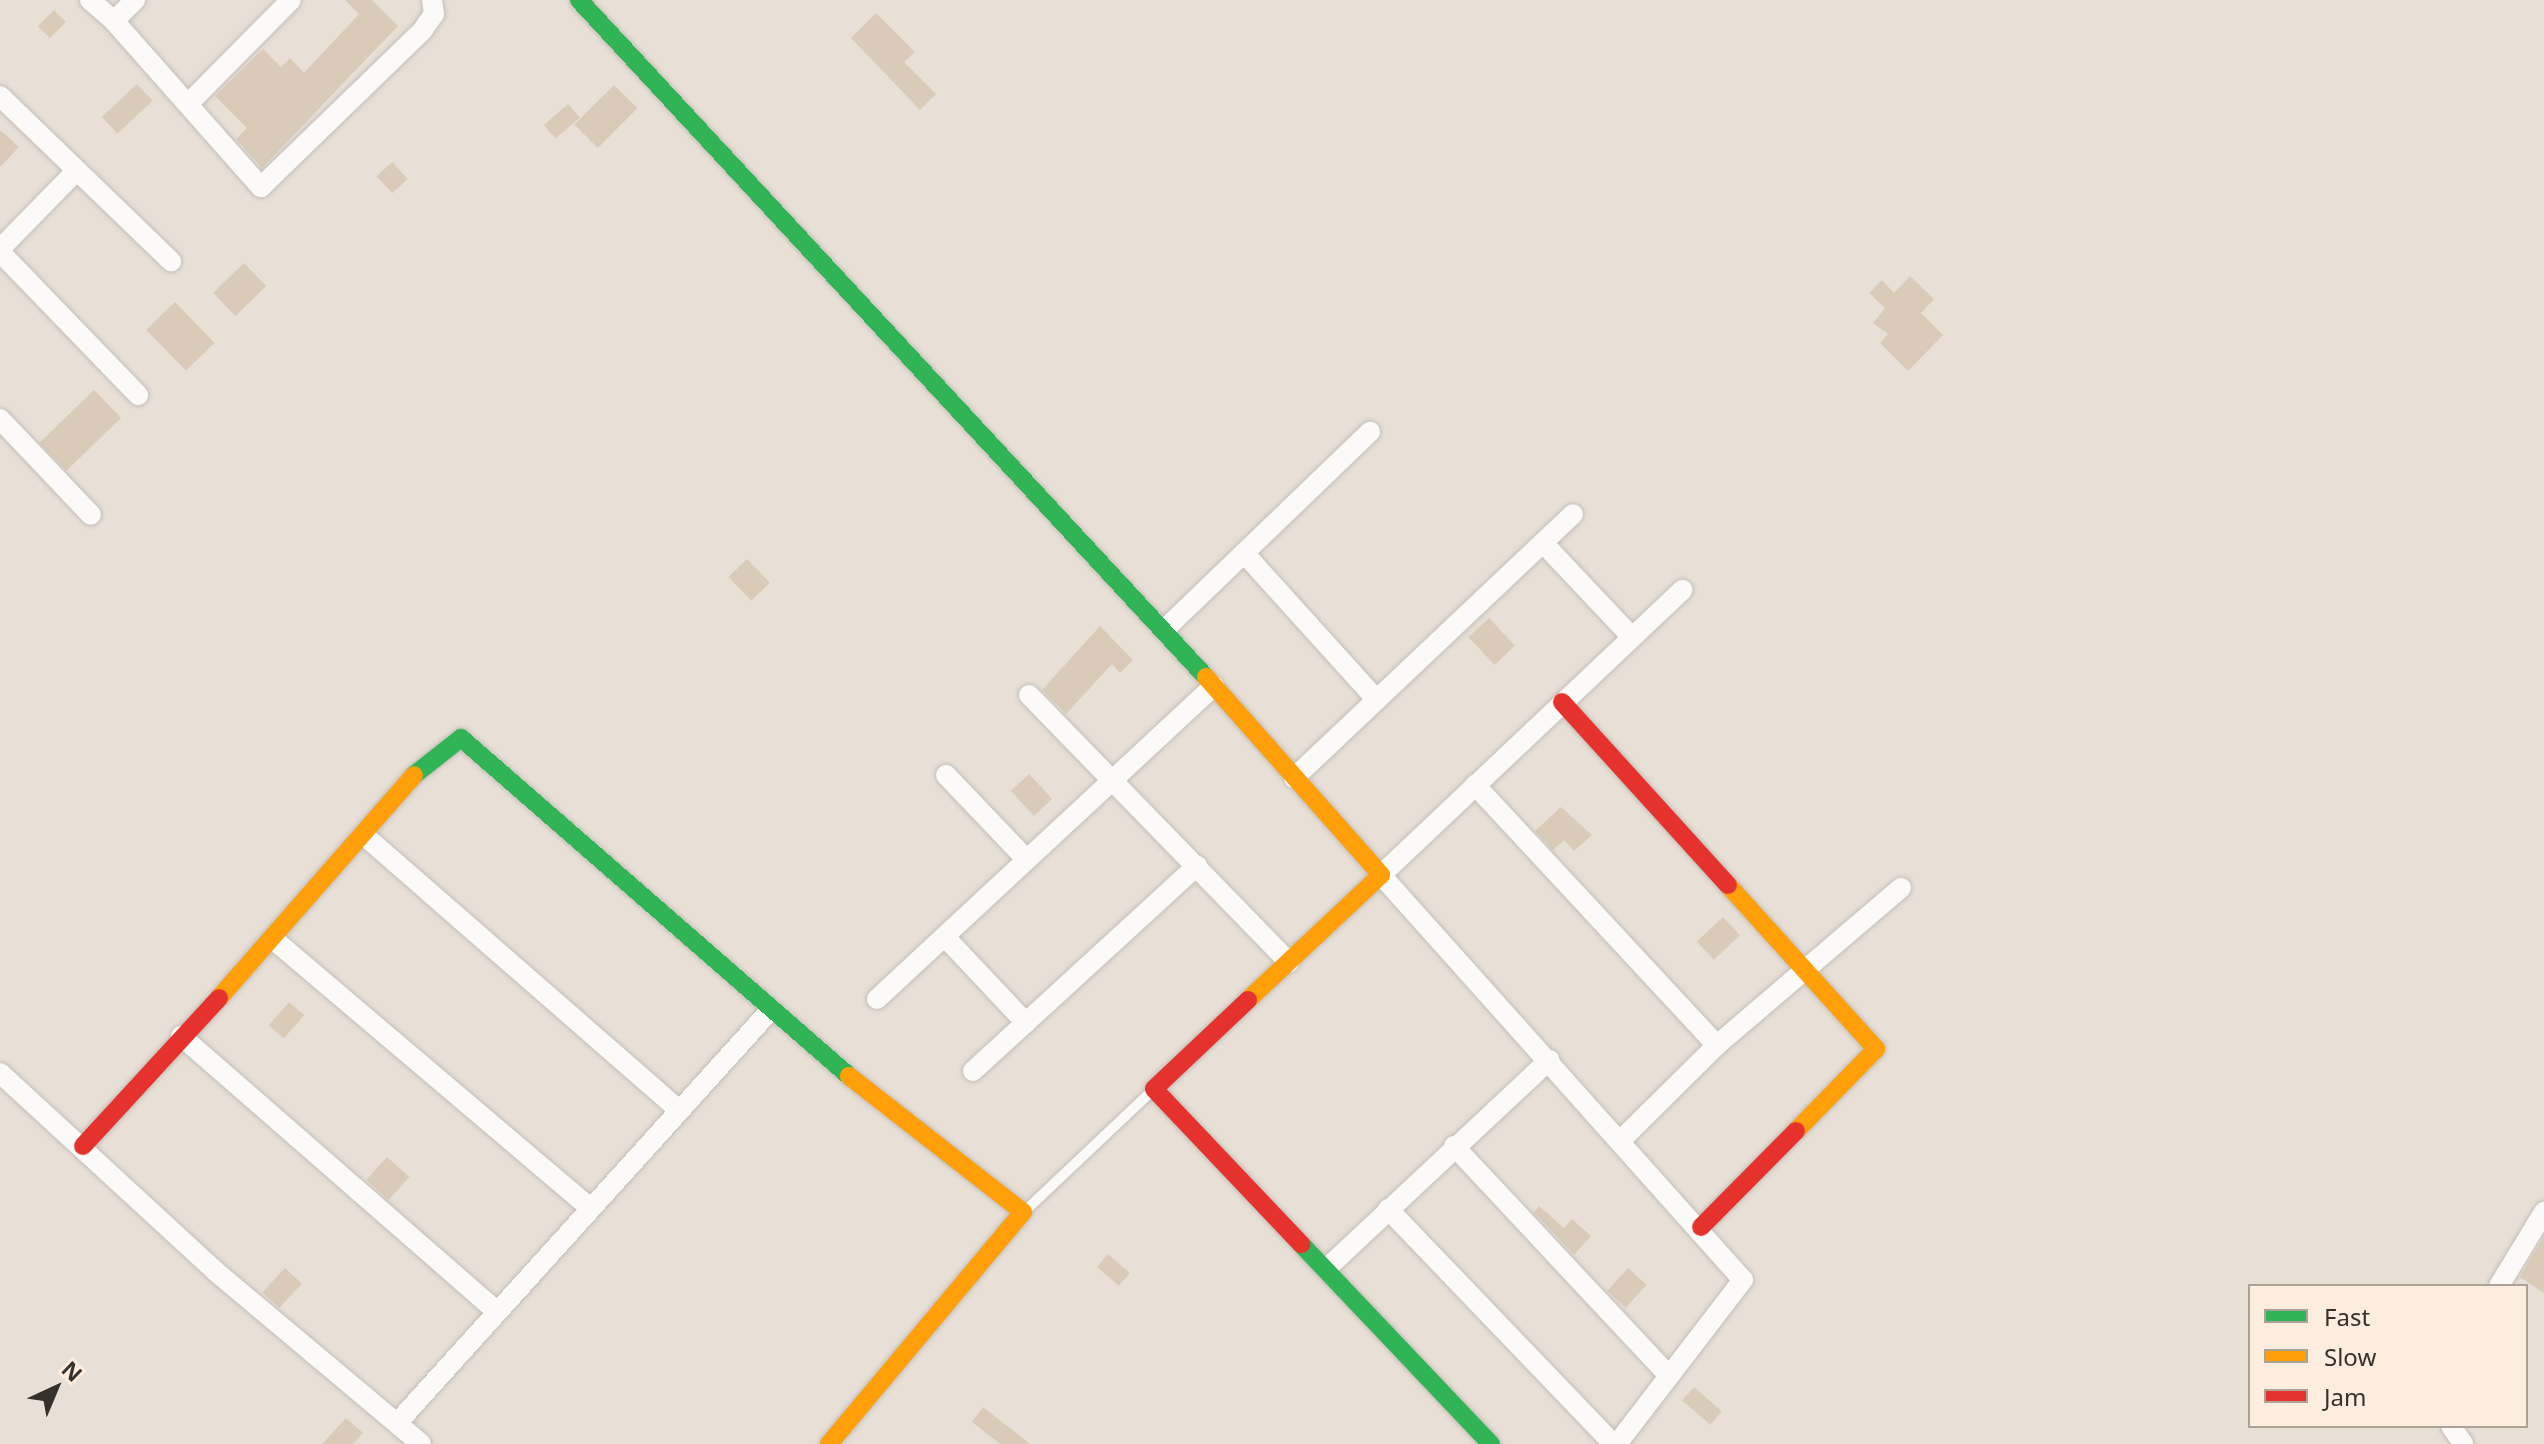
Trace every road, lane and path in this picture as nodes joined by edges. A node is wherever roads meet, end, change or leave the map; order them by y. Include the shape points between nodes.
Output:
1 (90, 0) edge
2 (135, 0) edge
3 (291, 0) edge
4 (432, 0) edge
5 (579, 0) edge
6 (114, 21) junction
7 (0, 96) edge
8 (191, 101) junction
9 (77, 170) junction
10 (0, 250) edge
11 (171, 261) dead end
12 (138, 395) dead end
13 (0, 419) edge
14 (1370, 432) dead end
15 (1573, 514) dead end
16 (91, 515) dead end
17 (1543, 543) junction
18 (1244, 553) junction
19 (1682, 590) dead end
20 (1164, 630) junction
21 (1631, 636) junction
22 (1214, 686) junction
23 (1029, 695) dead end
24 (1377, 700) junction
25 (1562, 702) junction
26 (946, 775) dead end
27 (1294, 778) junction
28 (1113, 782) junction
29 (1475, 785) junction
30 (366, 837) junction
31 (1027, 860) junction
32 (1197, 866) junction
33 (1381, 875) junction
34 (1901, 888) dead end
35 (945, 937) junction
36 (273, 939) junction
37 (1289, 962) junction
38 (1805, 975) junction
39 (877, 999) dead end
40 (768, 1013) junction
41 (1026, 1023) junction
42 (181, 1036) junction
43 (1717, 1045) junction
44 (1549, 1060) junction
45 (973, 1071) dead end
46 (0, 1073) edge
47 (1154, 1089) junction
48 (677, 1108) junction
49 (1621, 1140) junction
50 (83, 1146) junction
51 (1454, 1146) junction
52 (590, 1208) junction
53 (1388, 1209) junction
54 (1023, 1212) junction
55 (2544, 1212) edge
56 (1701, 1227) junction
57 (1326, 1269) junction
58 (2500, 1284) edge
59 (495, 1310) junction
60 (1667, 1374) junction
61 (398, 1422) junction
62 (421, 1444) edge
63 (829, 1444) edge
64 (1491, 1444) edge
65 (1615, 1444) edge

1 - 6 street
2 - 6 street
3 - 8 street
4 - 8 street via 434,14 422,31 261,187
5 - 20 street
6 - 8 street
7 - 9 street
9 - 10 street
9 - 11 street
10 - 12 street
13 - 16 street
14 - 18 street
15 - 17 street
17 - 21 street
17 - 24 street
18 - 20 street
18 - 24 street
19 - 21 street
20 - 22 street
21 - 25 street
22 - 27 street
22 - 28 street
23 - 28 street
24 - 27 street
25 - 29 street
25 - 38 street
26 - 31 street
27 - 33 street
28 - 31 street
28 - 32 street
29 - 33 street
29 - 43 street
30 - 36 street
30 - 40 street via 414,775 461,738 511,775
30 - 48 street
31 - 35 street
32 - 37 street
32 - 41 street
33 - 37 street
33 - 44 street
34 - 38 street
35 - 39 street
35 - 41 street
36 - 42 street
36 - 52 street
37 - 47 street
38 - 43 street
38 - 56 street via 1876,1049
40 - 48 street
40 - 54 street
41 - 45 street
42 - 50 street
42 - 59 street
43 - 49 street
44 - 49 street
44 - 51 street
46 - 50 street
47 - 54 lane
47 - 57 street via 1313,1264
48 - 52 street
49 - 56 street
50 - 61 street via 214,1270
51 - 53 street
51 - 60 street
52 - 59 street
53 - 57 street
53 - 65 street
54 - 63 street
55 - 58 street
56 - 60 street via 1743,1280 1741,1291
57 - 64 street
59 - 61 street
60 - 65 street
61 - 62 street

